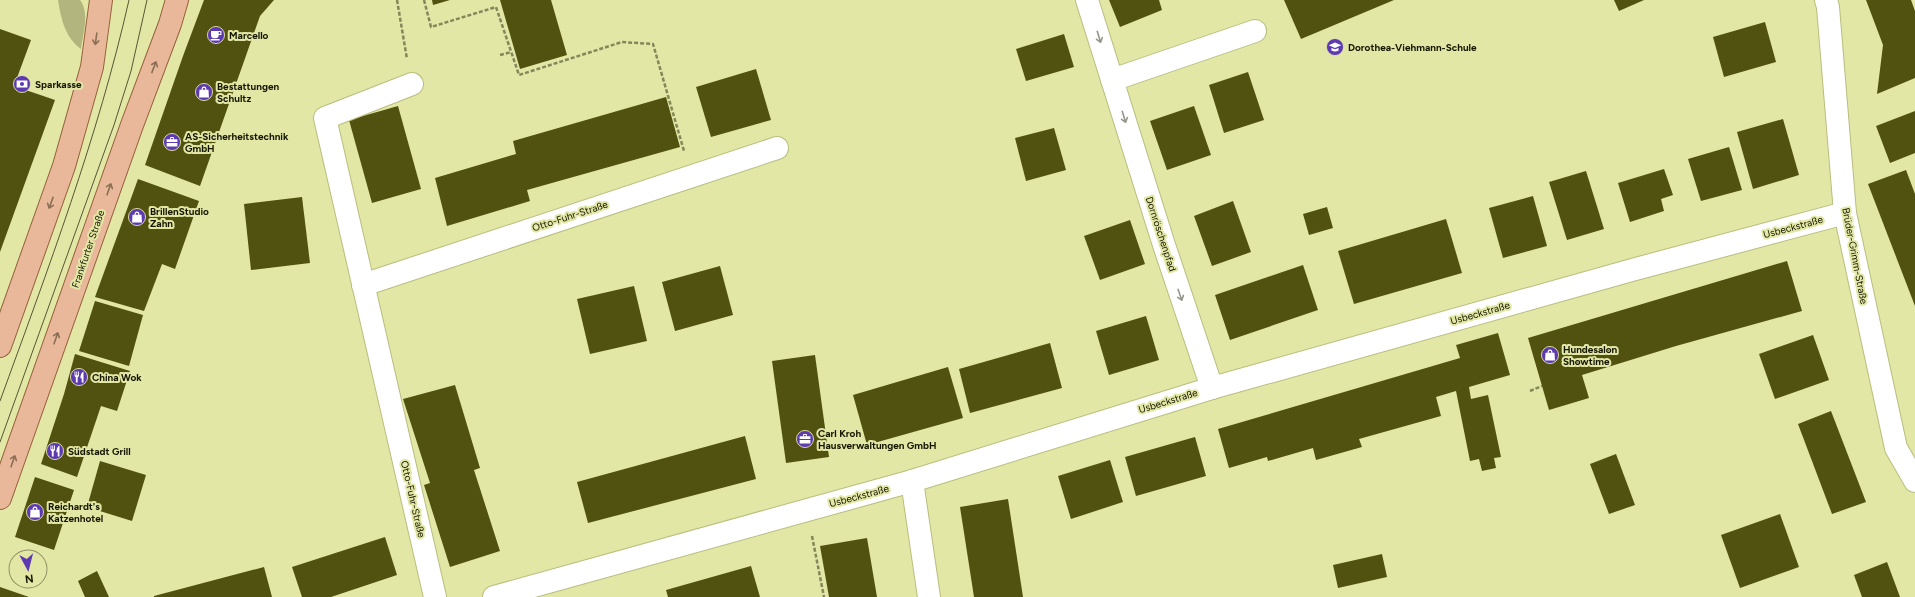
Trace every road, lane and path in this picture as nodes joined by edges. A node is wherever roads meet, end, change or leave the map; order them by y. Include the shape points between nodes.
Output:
1 (101, 0) edge
2 (177, 0) edge
3 (397, 0) edge
4 (424, 0) edge
5 (1087, 0) edge
6 (1826, 0) edge
7 (1255, 31) dead end
8 (511, 52) junction
9 (500, 55) dead end
10 (1112, 80) junction
11 (412, 84) joint
12 (776, 148) dead end
13 (692, 176) junction
14 (1845, 213) junction
15 (363, 285) junction
16 (0, 346) edge
17 (1542, 386) dead end
18 (1212, 388) junction
19 (1530, 391) dead end
20 (912, 481) junction
21 (1915, 481) edge
22 (0, 498) edge
23 (807, 510) junction
24 (434, 597) edge
25 (494, 597) edge
26 (824, 597) edge
27 (930, 597) edge

1 -> 16 main road via 92,67 64,166
22 -> 2 main road, Frankfurter Straße
3 - 11 path
4 - 8 path via 432,27 496,7
5 -> 10 street, Dornröschenpfad
6 - 14 street, Brüder-Grimm-Straße
7 - 10 street
8 - 9 path
8 - 13 path via 519,76 622,42 653,44
10 -> 18 street, Dornröschenpfad
11 - 15 street, Otto-Fuhr-Straße via 325,118
12 - 13 street, Otto-Fuhr-Straße
13 - 15 street, Otto-Fuhr-Straße
14 - 18 street, Usbeckstraße
14 - 21 street, Brüder-Grimm-Straße via 1896,448
15 - 24 street, Otto-Fuhr-Straße
17 - 19 path
18 - 20 street, Usbeckstraße
20 - 23 street, Usbeckstraße
20 - 27 street
23 - 25 street, Usbeckstraße
23 - 26 path

